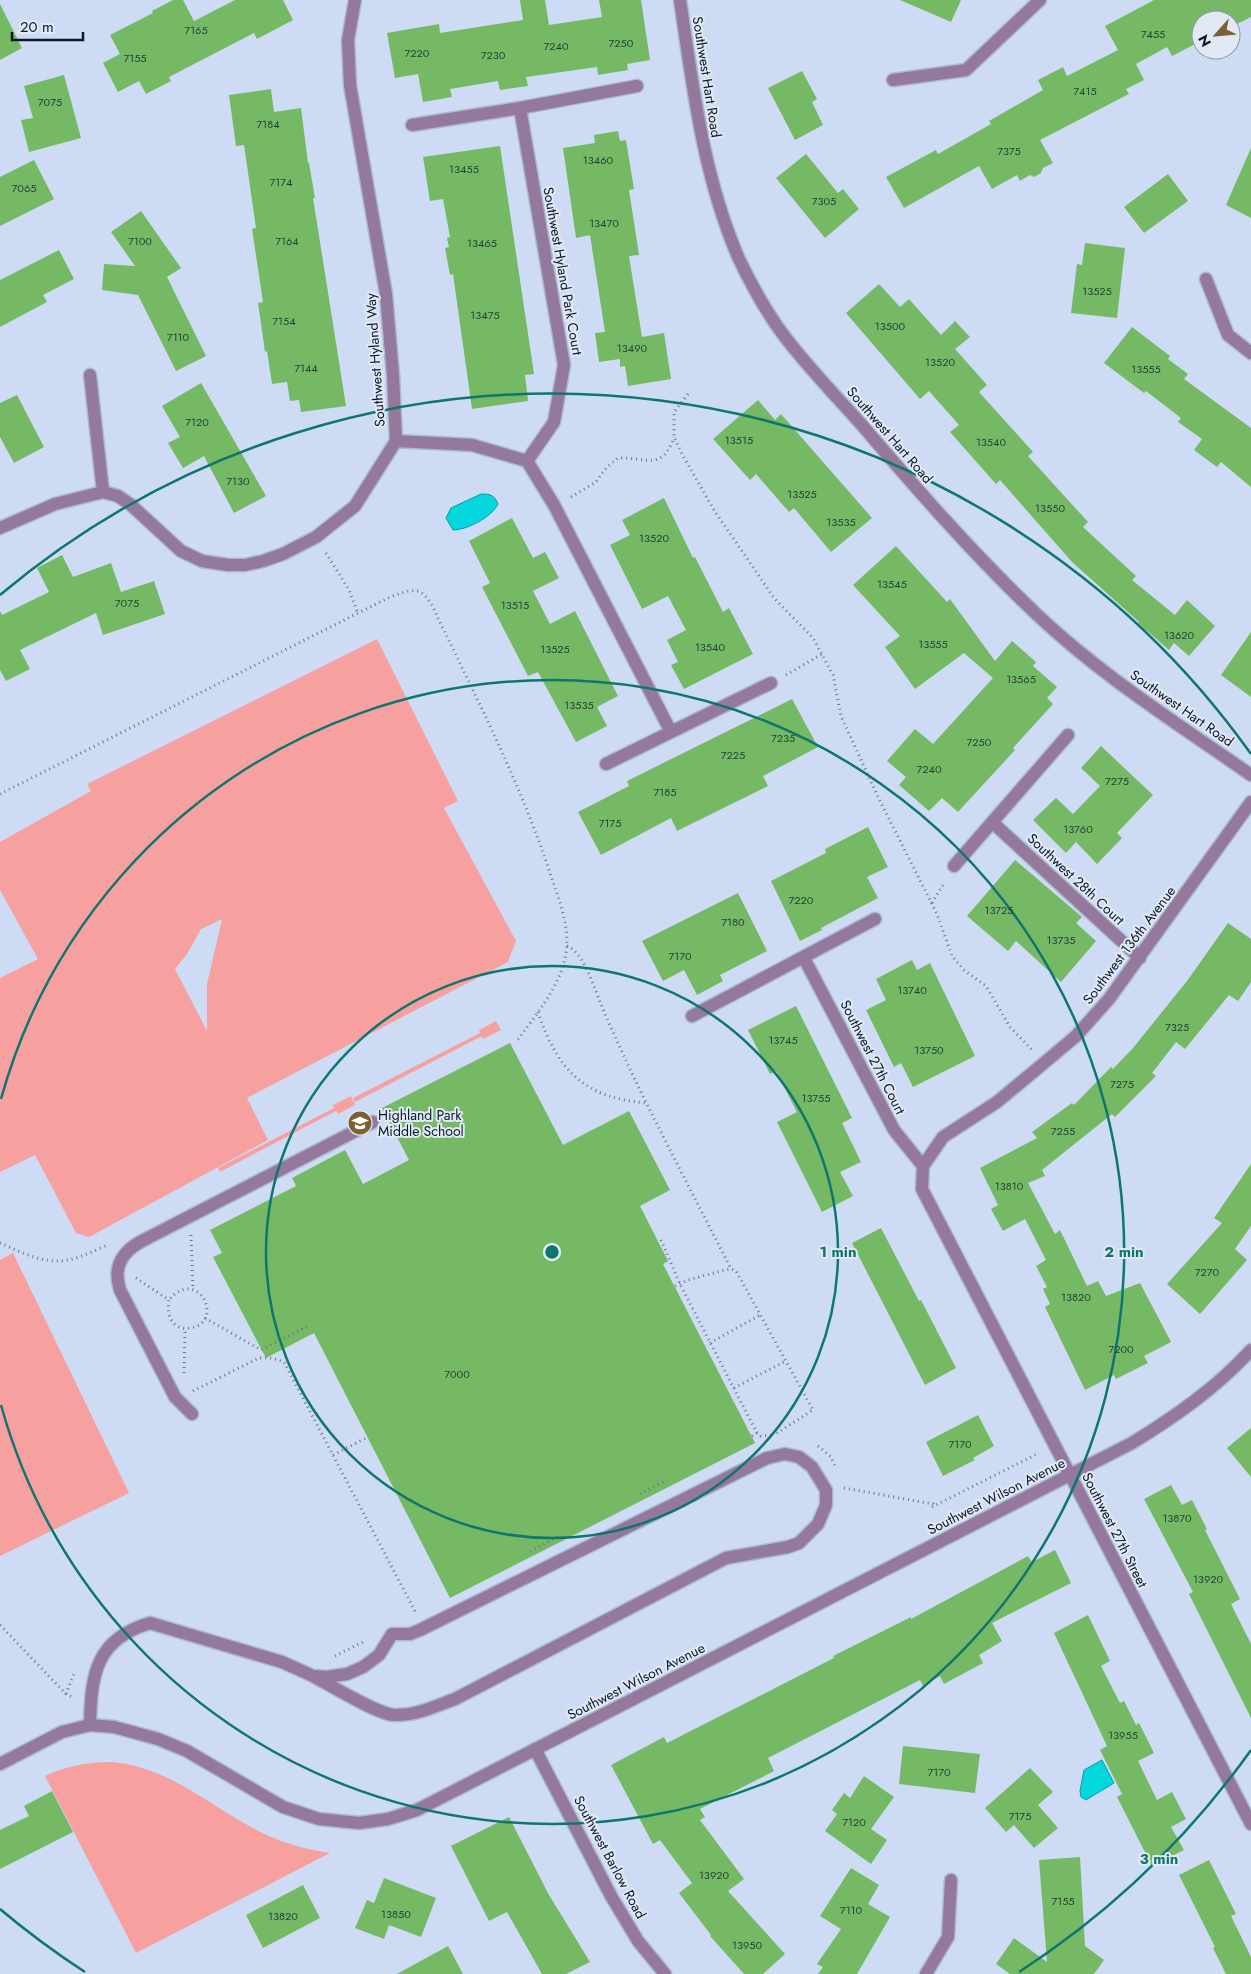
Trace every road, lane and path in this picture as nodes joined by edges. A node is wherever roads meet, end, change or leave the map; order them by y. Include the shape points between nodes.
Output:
1 (356, 0) edge
2 (680, 0) edge
3 (1040, 0) edge
4 (893, 80) dead end
5 (637, 86) dead end
6 (520, 108) junction
7 (412, 125) dead end
8 (1206, 279) dead end
9 (1251, 353) edge
10 (90, 376) dead end
11 (688, 394) dead end
12 (674, 437) junction
13 (396, 441) junction
14 (527, 461) junction
15 (103, 492) junction
16 (554, 505) junction
17 (0, 528) edge
18 (316, 537) junction
19 (358, 614) junction
20 (822, 654) junction
21 (771, 683) joint
22 (671, 732) junction
23 (1068, 735) dead end
24 (606, 764) dead end
25 (1251, 775) edge
26 (0, 794) edge
27 (1251, 802) edge
28 (992, 822) junction
29 (954, 866) joint
30 (932, 903) junction
31 (875, 919) dead end
32 (567, 946) junction
33 (804, 958) junction
34 (1140, 958) junction
35 (538, 1012) junction
36 (692, 1016) dead end
37 (516, 1042) dead end
38 (1044, 1063) junction
39 (648, 1103) junction
40 (373, 1122) dead end
41 (923, 1166) junction
42 (191, 1216) junction
43 (660, 1240) dead end
44 (0, 1243) edge
45 (121, 1260) junction
46 (731, 1269) junction
47 (680, 1284) junction
48 (675, 1286) dead end
49 (193, 1289) junction
50 (169, 1300) junction
51 (760, 1315) junction
52 (205, 1318) junction
53 (310, 1325) dead end
54 (185, 1329) junction
55 (710, 1343) junction
56 (261, 1350) junction
57 (1251, 1350) edge
58 (262, 1358) junction
59 (786, 1361) junction
60 (186, 1381) dead end
61 (189, 1385) dead end
62 (734, 1388) junction
63 (192, 1414) dead end
64 (757, 1433) dead end
65 (774, 1435) dead end
66 (368, 1437) dead end
67 (1054, 1446) junction
68 (333, 1454) junction
69 (1070, 1476) junction
70 (667, 1480) dead end
71 (843, 1488) dead end
72 (640, 1494) dead end
73 (558, 1537) dead end
74 (530, 1551) dead end
75 (408, 1617) dead end
76 (0, 1625) edge
77 (366, 1640) dead end
78 (327, 1657) dead end
79 (79, 1663) dead end
80 (313, 1676) junction
81 (66, 1694) junction
82 (91, 1706) junction
83 (90, 1725) junction
84 (535, 1749) junction
85 (0, 1764) edge
86 (1251, 1824) edge
87 (951, 1880) dead end
88 (665, 1974) edge
89 (926, 1974) edge

1 - 13 street, Southwest Hyland Way via 348,40 350,85 386,294
2 - 25 street, Southwest Hart Road via 700,134 721,214 740,260 782,334 915,486 1028,606 1125,687
3 - 4 street via 966,70
5 - 6 street
6 - 7 street
6 - 14 street, Southwest Hyland Park Court via 564,365 554,422
8 - 9 street via 1228,335
10 - 15 street
11 - 12 path via 674,412
12 - 16 path via 664,456 648,462 618,458 596,482
12 - 20 path via 714,510 750,563 774,598 814,638
13 - 14 street via 472,446
13 - 18 street, Southwest Hyland Way via 355,506
14 - 16 street
15 - 17 street via 55,504
15 - 18 street, Southwest Hyland Way via 118,496 131,505 181,552 202,561 228,566 245,565 283,554
16 - 22 street
18 - 19 path via 348,590
19 - 26 path
19 - 32 path via 392,597 416,590 429,600 486,717 538,838 559,900
20 - 21 path
20 - 30 path via 833,675 841,716
21 - 22 street
22 - 24 street
23 - 28 street
27 - 34 street, Southwest 136th Avenue
28 - 29 street
28 - 34 street, Southwest 28th Court
29 - 30 path
30 - 38 path via 958,965 986,986 1010,1027
31 - 33 street
32 - 35 path via 559,974
32 - 39 path via 577,952 585,966 614,1036
33 - 36 street
33 - 41 street, Southwest 27th Court via 894,1130
34 - 38 street, Southwest 136th Avenue via 1109,1000 1076,1036
35 - 37 path
35 - 39 path via 551,1045 581,1083 611,1097
38 - 41 street, Southwest 136th Avenue via 998,1102 943,1137
39 - 46 path
40 - 42 street
41 - 67 street, Southwest 27th Street via 922,1189
42 - 45 street via 135,1245
42 - 49 path
43 - 47 path
44 - 45 path via 57,1262 108,1245
45 - 50 path
45 - 63 street via 117,1281 120,1290 175,1397
46 - 47 path
46 - 51 path via 736,1271
47 - 48 path
47 - 55 path
49 - 50 path via 175,1293
49 - 52 path via 206,1301 208,1310
50 - 54 path via 170,1318 176,1326
51 - 55 path
51 - 59 path
52 - 54 path via 200,1325
52 - 56 path
53 - 56 path
54 - 60 path
55 - 62 path
56 - 58 path
57 - 69 street, Southwest Wilson Avenue via 1207,1393 1173,1418 1132,1444
58 - 61 path via 198,1389
58 - 68 path via 284,1362
59 - 62 path
59 - 65 path via 814,1410
62 - 64 path
66 - 68 path
67 - 69 street, Southwest 27th Street
67 - 71 path via 933,1507 933,1504
68 - 75 path via 417,1613
69 - 84 street, Southwest Wilson Avenue
69 - 86 street, Southwest 27th Street
70 - 72 path
73 - 74 path
76 - 81 path
77 - 78 path
79 - 81 path
80 - 80 street via 393,1715 422,1711 455,1699 726,1558 799,1543 818,1524 826,1505 826,1490 812,1467 799,1457 785,1454 767,1458 420,1630 410,1634 392,1634 379,1655 363,1667 347,1674
80 - 82 street via 282,1662 150,1623 132,1628 103,1654 96,1672
81 - 82 path
82 - 83 street
83 - 84 street, Southwest Wilson Avenue via 135,1732 187,1751 282,1807 319,1819 359,1823 417,1810
83 - 85 street, Southwest Wilson Avenue via 62,1732
84 - 88 street, Southwest Barlow Road via 611,1896 638,1941
87 - 89 street via 948,1937

